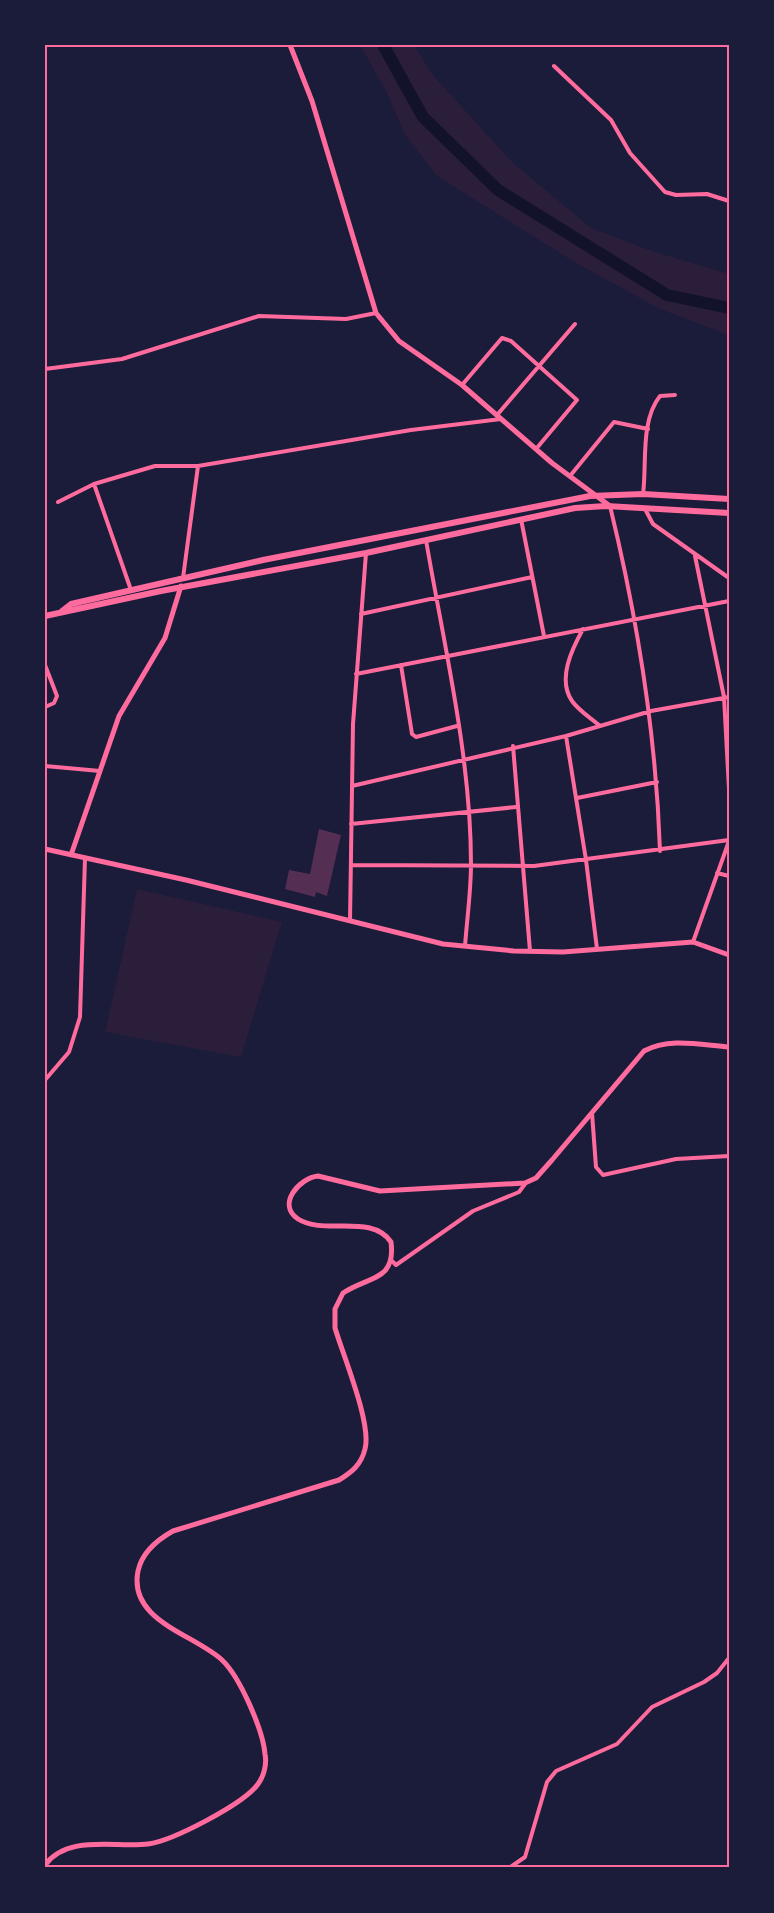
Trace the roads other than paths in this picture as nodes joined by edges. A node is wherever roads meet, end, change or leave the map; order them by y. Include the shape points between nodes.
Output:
1 (290, 45) edge
2 (554, 66) dead end
3 (729, 201) edge
4 (376, 313) junction
5 (575, 324) dead end
6 (540, 367) junction
7 (45, 369) edge
8 (462, 386) junction
9 (675, 395) dead end
10 (500, 417) junction
11 (648, 429) junction
12 (536, 449) junction
13 (198, 466) junction
14 (570, 476) junction
15 (94, 484) junction
16 (643, 494) junction
17 (599, 495) junction
18 (729, 499) edge
19 (58, 502) dead end
20 (610, 506) junction
21 (645, 508) junction
22 (729, 513) edge
23 (521, 519) junction
24 (426, 539) junction
25 (366, 553) junction
26 (695, 556) junction
27 (532, 577) junction
28 (729, 578) edge
29 (183, 579) junction
30 (180, 589) junction
31 (131, 590) junction
32 (436, 597) junction
33 (729, 601) edge
34 (707, 606) junction
35 (62, 611) junction
36 (362, 614) junction
37 (45, 616) edge
38 (633, 619) junction
39 (583, 628) junction
40 (544, 636) junction
41 (447, 655) junction
42 (45, 665) edge
43 (401, 665) junction
44 (357, 674) junction
45 (727, 697) edge
46 (45, 707) edge
47 (651, 711) junction
48 (457, 726) junction
49 (600, 726) junction
50 (566, 736) junction
51 (513, 746) junction
52 (462, 759) junction
53 (45, 766) edge
54 (729, 769) edge
55 (100, 771) junction
56 (657, 782) junction
57 (352, 786) junction
58 (729, 789) edge
59 (577, 798) junction
60 (516, 807) junction
61 (468, 812) junction
62 (351, 824) junction
63 (729, 840) edge
64 (45, 849) edge
65 (660, 850) junction
66 (71, 855) junction
67 (85, 858) junction
68 (586, 860) junction
69 (351, 865) junction
70 (471, 865) junction
71 (521, 866) junction
72 (717, 873) junction
73 (729, 876) edge
74 (350, 921) junction
75 (693, 942) junction
76 (465, 947) junction
77 (597, 950) junction
78 (530, 952) junction
79 (729, 955) edge
80 (729, 1047) edge
81 (45, 1080) edge
82 (592, 1113) junction
83 (729, 1156) edge
84 (525, 1183) junction
85 (392, 1261) junction
86 (729, 1659) edge
87 (45, 1865) edge
88 (509, 1868) edge

1 - 4 street via 312,101
2 - 3 street via 611,120 630,153 665,192 707,194
4 - 7 street via 346,319 259,316 123,358
4 - 8 street via 399,341
5 - 6 street
6 - 8 street via 511,341 502,338
6 - 10 street
6 - 12 street via 577,400
8 - 10 street
9 - 11 street via 660,396 656,401
10 - 12 street
10 - 13 street
11 - 14 street via 614,422
11 - 16 street
12 - 14 street
13 - 15 street via 155,466
13 - 29 street
14 - 17 street
15 - 19 street
15 - 31 street
16 - 17 main road
16 - 18 main road
17 - 20 street
17 - 29 main road
20 - 21 main road
20 - 23 main road via 575,508
20 - 38 street
21 - 22 main road
21 - 26 street via 653,524
23 - 24 main road
23 - 27 street
24 - 25 main road
24 - 32 street
25 - 30 main road
25 - 36 street
26 - 28 street
26 - 34 street
27 - 32 street
27 - 40 street
29 - 30 street
29 - 31 main road
30 - 35 main road
30 - 55 street via 165,638 119,716
31 - 35 main road via 71,604
32 - 36 street
32 - 41 street
33 - 34 street
34 - 38 street
34 - 45 street
35 - 37 main road
36 - 44 street
38 - 39 street
38 - 47 street
39 - 40 street
39 - 49 street via 568,661 567,690 571,700
40 - 41 street
41 - 43 street
41 - 48 street
42 - 46 street via 57,696 54,703
43 - 44 street
43 - 48 street via 412,734 416,737
44 - 57 street
45 - 47 street
45 - 54 street
47 - 49 street
47 - 56 street
48 - 52 street
49 - 50 street
50 - 51 street
50 - 59 street
51 - 52 street
51 - 60 street
52 - 57 street
52 - 61 street
53 - 55 street
54 - 58 street
55 - 66 street
56 - 59 street
56 - 65 street
57 - 62 street
59 - 68 street
60 - 61 street
60 - 71 street
61 - 62 street
61 - 70 street
62 - 69 street
63 - 65 street
63 - 72 street
64 - 66 street
65 - 68 street
66 - 67 street
67 - 74 street
67 - 81 street via 80,1017 69,1052
68 - 71 street
68 - 77 street
69 - 70 street
69 - 74 street
70 - 71 street
70 - 76 street
71 - 78 street
72 - 73 street
72 - 75 street
74 - 76 street
75 - 77 street
75 - 79 street
76 - 78 street
77 - 78 street
80 - 82 street via 673,1042 650,1048
82 - 83 street via 596,1167 603,1175 676,1159
82 - 84 street via 543,1171
84 - 85 street via 519,1192 473,1211 396,1265
84 - 85 street via 380,1191 318,1176 297,1186 290,1202 295,1216 311,1226 358,1227 383,1233 391,1242
85 - 87 street via 382,1274 343,1293 336,1303 334,1316 366,1436 359,1464 339,1480 173,1531 150,1548 139,1567 138,1591 148,1609 216,1655 234,1675 263,1741 266,1760 260,1782 232,1805 173,1837 148,1844 73,1847 55,1855
86 - 88 street via 704,1682 652,1707 617,1744 556,1771 547,1782 525,1857

